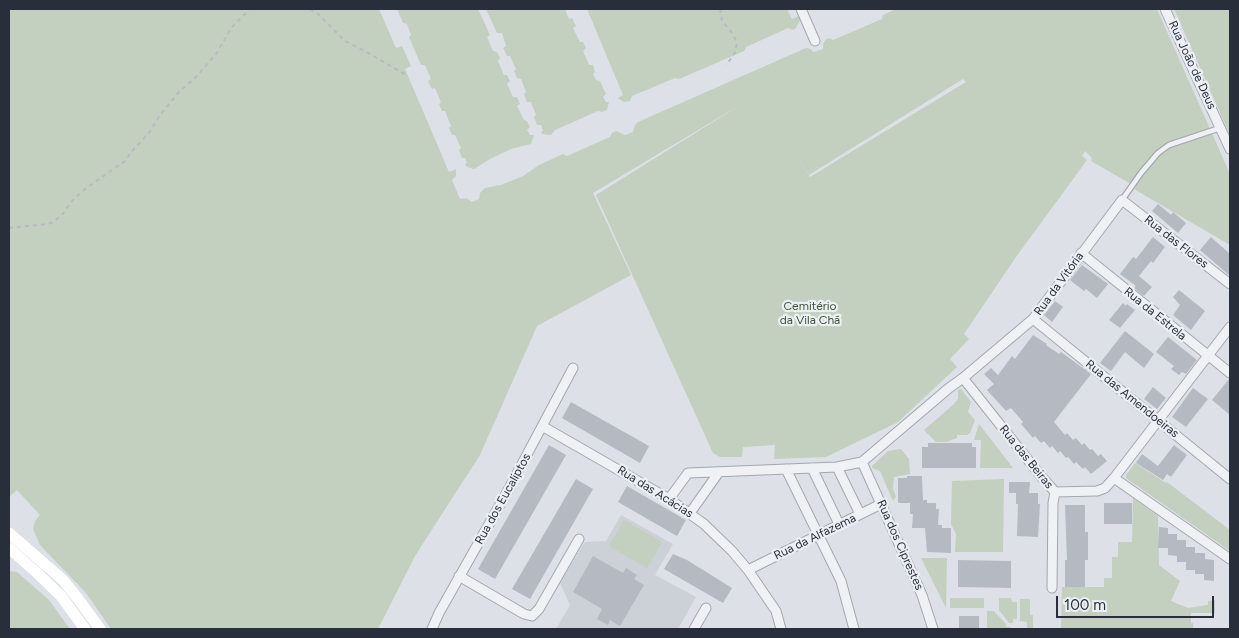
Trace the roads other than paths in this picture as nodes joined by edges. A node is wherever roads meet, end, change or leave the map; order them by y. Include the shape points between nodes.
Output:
1 (801, 9) edge
2 (1165, 9) edge
3 (815, 41) dead end
4 (1220, 128) junction
5 (1230, 150) edge
6 (1122, 200) junction
7 (1081, 254) junction
8 (1230, 284) edge
9 (1033, 319) junction
10 (1230, 328) edge
11 (1208, 356) junction
12 (573, 368) dead end
13 (1230, 374) edge
14 (963, 378) junction
15 (1158, 421) junction
16 (542, 426) junction
17 (862, 462) junction
18 (837, 467) junction
19 (812, 468) junction
20 (786, 469) junction
21 (719, 472) junction
22 (1114, 478) junction
23 (1230, 480) edge
24 (1055, 492) junction
25 (669, 499) junction
26 (881, 504) junction
27 (690, 513) junction
28 (860, 514) junction
29 (839, 524) junction
30 (9, 533) edge
31 (818, 534) junction
32 (579, 539) dead end
33 (9, 548) edge
34 (1230, 559) edge
35 (9, 560) edge
36 (748, 570) junction
37 (36, 572) junction
38 (459, 576) junction
39 (1052, 588) dead end
40 (706, 608) dead end
41 (85, 629) edge
42 (100, 629) edge
43 (432, 629) edge
44 (694, 629) edge
45 (781, 629) edge
46 (854, 629) edge
47 (933, 629) edge

1 - 3 street
2 - 4 street, Rua João de Deus
4 - 5 street, Rua João de Deus
4 - 6 lane via 1168,146 1141,173
6 - 7 street, Rua da Vitória
6 - 8 street, Rua das Flores
7 - 9 street, Rua da Vitória
7 - 11 street, Rua da Estrela
9 - 14 street, Rua da Vitória
9 - 15 street, Rua das Amendoeiras
10 - 11 street, Rua das Beiras
11 - 13 street, Rua da Estrela
11 - 15 street, Rua das Beiras
12 - 16 street, Rua dos Eucaliptos
14 - 17 street, Rua da Vitória
14 - 24 street, Rua das Beiras
15 - 22 street, Rua das Beiras
15 - 23 street, Rua das Amendoeiras
16 - 25 street, Rua das Acácias
16 - 38 street, Rua dos Eucaliptos
17 - 18 street
17 - 26 street, Rua dos Ciprestes
18 - 19 street
18 - 28 street
19 - 20 street
19 - 29 street
20 - 21 street
20 - 31 street
21 - 25 street via 688,473
21 - 27 street
22 - 24 street, Rua das Beiras via 1106,488 1097,491
22 - 34 street
24 - 39 street
25 - 27 street, Rua das Acácias
26 - 28 street, Rua da Alfazema
26 - 47 street, Rua dos Ciprestes via 922,595
27 - 36 street, Rua das Acácias
28 - 29 street, Rua da Alfazema
29 - 31 street, Rua da Alfazema
30 - 42 main road via 63,580
31 - 36 street, Rua da Alfazema
31 - 46 street via 841,581
32 - 38 street via 532,616
33 - 37 main road
35 - 37 main road
36 - 45 street, Rua das Acácias via 776,611
37 - 41 main road via 60,596
38 - 43 street, Rua dos Eucaliptos
40 - 44 street

